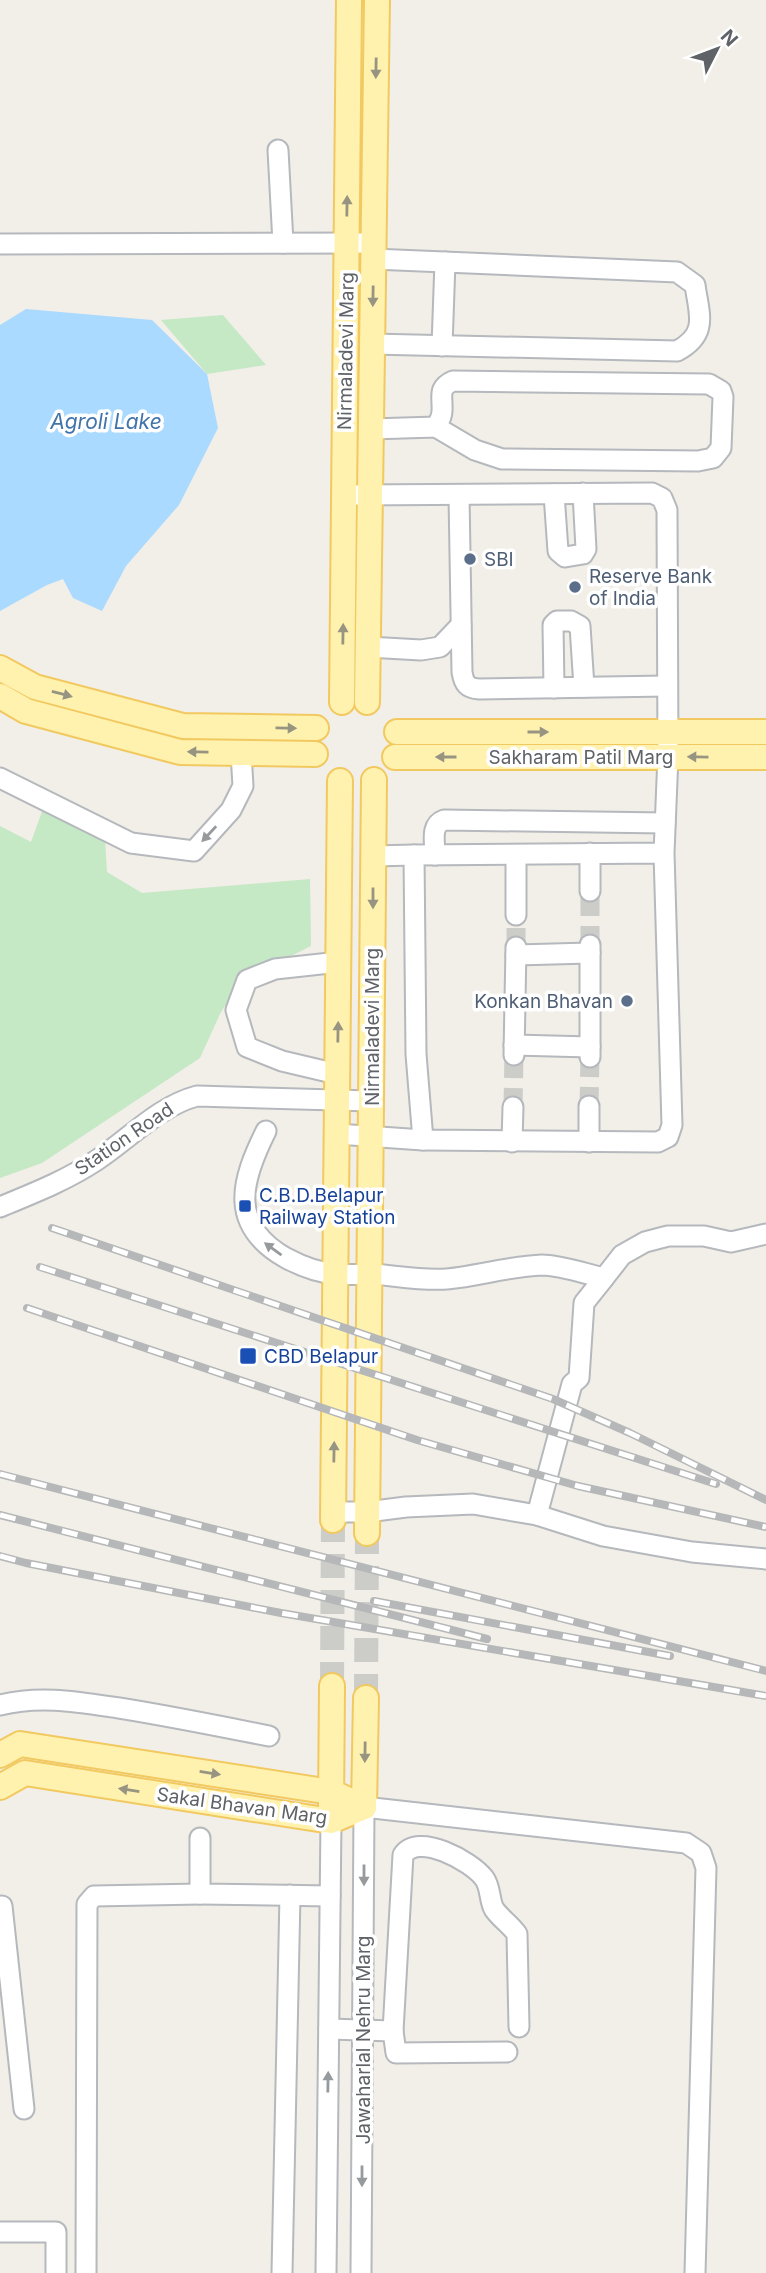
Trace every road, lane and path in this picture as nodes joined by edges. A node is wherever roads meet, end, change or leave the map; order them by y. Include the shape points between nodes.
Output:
1 (349, 0) edge
2 (377, 0) edge
3 (278, 150) dead end
4 (283, 243) junction
5 (347, 243) junction
6 (0, 244) edge
7 (373, 251) junction
8 (445, 262) junction
9 (372, 344) junction
10 (442, 346) junction
11 (436, 428) junction
12 (371, 429) junction
13 (583, 493) junction
14 (554, 494) junction
15 (344, 495) junction
16 (459, 495) junction
17 (370, 496) junction
18 (461, 625) junction
19 (368, 647) junction
20 (0, 668) edge
21 (667, 686) junction
22 (584, 687) junction
23 (554, 688) junction
24 (0, 696) edge
25 (342, 702) junction
26 (367, 702) junction
27 (316, 728) junction
28 (397, 732) junction
29 (766, 732) edge
30 (667, 744) junction
31 (241, 753) junction
32 (316, 754) junction
33 (396, 757) junction
34 (766, 757) edge
35 (0, 778) edge
36 (374, 780) junction
37 (340, 781) junction
38 (665, 823) junction
39 (590, 853) junction
40 (664, 853) junction
41 (435, 855) junction
42 (516, 855) junction
43 (373, 856) junction
44 (414, 856) junction
45 (590, 891) tunnel mouth
46 (516, 915) tunnel mouth
47 (339, 962) junction
48 (514, 1050) joint
49 (337, 1074) junction
50 (337, 1100) junction
51 (371, 1101) junction
52 (589, 1106) tunnel mouth
53 (513, 1107) tunnel mouth
54 (266, 1131) dead end
55 (337, 1134) junction
56 (371, 1138) junction
57 (423, 1140) junction
58 (512, 1142) junction
59 (589, 1142) junction
60 (0, 1208) edge
61 (766, 1234) edge
62 (335, 1274) junction
63 (369, 1274) junction
64 (604, 1278) junction
65 (537, 1515) junction
66 (333, 1516) joint
67 (367, 1523) junction
68 (766, 1559) edge
69 (332, 1686) tunnel mouth
70 (366, 1698) tunnel mouth
71 (0, 1704) edge
72 (269, 1736) dead end
73 (0, 1755) edge
74 (0, 1787) edge
75 (331, 1792) junction
76 (364, 1807) junction
77 (331, 1821) junction
78 (200, 1838) dead end
79 (200, 1894) junction
80 (290, 1895) junction
81 (330, 1896) junction
82 (2, 1906) dead end
83 (364, 1925) junction
84 (398, 1927) junction
85 (7, 2015) edge
86 (519, 2027) dead end
87 (329, 2029) junction
88 (363, 2029) junction
89 (393, 2031) junction
90 (507, 2052) dead end
91 (23, 2109) dead end
92 (0, 2232) edge
93 (56, 2273) edge
94 (86, 2273) edge
95 (282, 2273) edge
96 (326, 2273) edge
97 (361, 2273) edge
98 (695, 2273) edge

5 -> 1 main road, Nirmaladevi Marg
2 -> 7 main road, Nirmaladevi Marg
3 - 4 street
4 - 5 street
4 - 6 street
5 - 7 street
5 - 15 main road, Nirmaladevi Marg
7 - 8 street
7 -> 9 main road, Nirmaladevi Marg
8 - 10 street
8 - 10 street via 677,272 695,285 700,326 695,339 677,351
9 - 10 street
9 - 12 main road, Nirmaladevi Marg
11 - 11 street via 502,459 705,461 721,448 723,397 709,384 453,381 441,391 442,412
11 - 12 street
12 - 17 main road, Nirmaladevi Marg
13 - 14 street
13 - 14 street via 586,550 565,557 558,551
13 - 21 street via 652,493 662,498 667,510
14 - 16 street
15 - 17 street
25 -> 15 main road, Nirmaladevi Marg
16 - 17 street
16 - 18 street
17 - 19 main road, Nirmaladevi Marg
18 - 19 street via 440,647
18 - 23 street via 462,671 470,688
19 - 26 main road, Nirmaladevi Marg
20 -> 27 main road via 35,687 183,726
21 - 22 street
21 - 30 street
22 - 23 street
22 - 23 street via 580,626 556,621
31 -> 24 main road via 180,752 26,710
25 - 26 main road
25 - 27 main road via 322,717
26 - 28 main road via 386,713
27 - 32 main road
28 -> 30 main road, Sakharam Patil Marg
28 - 33 main road
29 - 30 main road, Sakharam Patil Marg
30 -> 33 main road, Sakharam Patil Marg
34 -> 30 main road, Sakharam Patil Marg
30 - 38 street
31 - 32 main road
31 -> 35 street via 243,786 231,810 194,850 131,843
32 - 37 main road via 324,770
33 - 36 main road
36 - 37 main road via 363,784
36 - 43 main road, Nirmaladevi Marg
37 - 47 main road, Nirmaladevi Marg
38 - 40 street
38 - 41 street via 444,820 435,827
39 - 40 street
39 - 42 street
39 - 45 street
40 - 59 street via 672,1125 668,1137 658,1142
41 - 42 street
41 - 44 street
42 - 46 street
43 - 44 street
43 -> 51 main road, Nirmaladevi Marg
44 - 57 street via 416,1054
49 -> 47 main road, Nirmaladevi Marg
47 - 49 street via 275,969 247,980 236,1010 247,1047
48 - 48 street via 516,951 590,949 590,1052
49 - 50 main road, Nirmaladevi Marg
50 - 51 street, Station Road
50 - 55 main road, Nirmaladevi Marg
50 - 60 street, Station Road via 197,1096 184,1100 97,1160
51 - 56 main road, Nirmaladevi Marg
52 - 59 street
53 - 58 street
62 -> 54 street via 296,1264 271,1250 254,1233 245,1206 247,1174
55 - 56 street
55 - 62 main road, Nirmaladevi Marg
56 - 57 street
56 - 63 main road, Nirmaladevi Marg
57 - 58 street
58 - 59 street
61 - 64 street via 731,1242 668,1236 645,1242 622,1255
62 - 63 street
66 -> 62 main road, Nirmaladevi Marg
63 - 64 street via 445,1279 544,1265
63 - 67 main road, Nirmaladevi Marg
64 - 65 street via 584,1303 579,1378 572,1384
65 - 67 street via 473,1504 406,1507
65 - 68 street via 603,1536
66 - 67 street
69 - 75 main road
70 -> 76 main road
71 - 72 street via 58,1699
73 -> 75 main road, Sakal Bhavan Marg via 20,1744
77 -> 74 main road, Sakal Bhavan Marg via 25,1773
75 - 76 main road, Sakal Bhavan Marg
75 - 77 main road
76 - 77 main road, Sakal Bhavan Marg
76 -> 83 street, Jawaharlal Nehru Marg
76 - 98 street via 686,1843 701,1853 706,1868
77 - 81 street, Jawaharlal Nehru Marg
78 - 79 street
79 - 80 street
79 - 94 street via 93,1896 87,1904
80 - 81 street
80 - 95 street
81 - 87 street, Jawaharlal Nehru Marg
82 - 85 street
83 - 84 street
83 - 88 street, Jawaharlal Nehru Marg
84 - 86 street via 406,1849 416,1845 444,1850 484,1877 494,1909 517,1934
84 - 89 street
85 - 91 street
87 - 88 street
96 -> 87 street, Jawaharlal Nehru Marg
88 - 89 street
88 -> 97 street, Jawaharlal Nehru Marg
89 - 90 street via 396,2053
92 - 93 street via 56,2232

